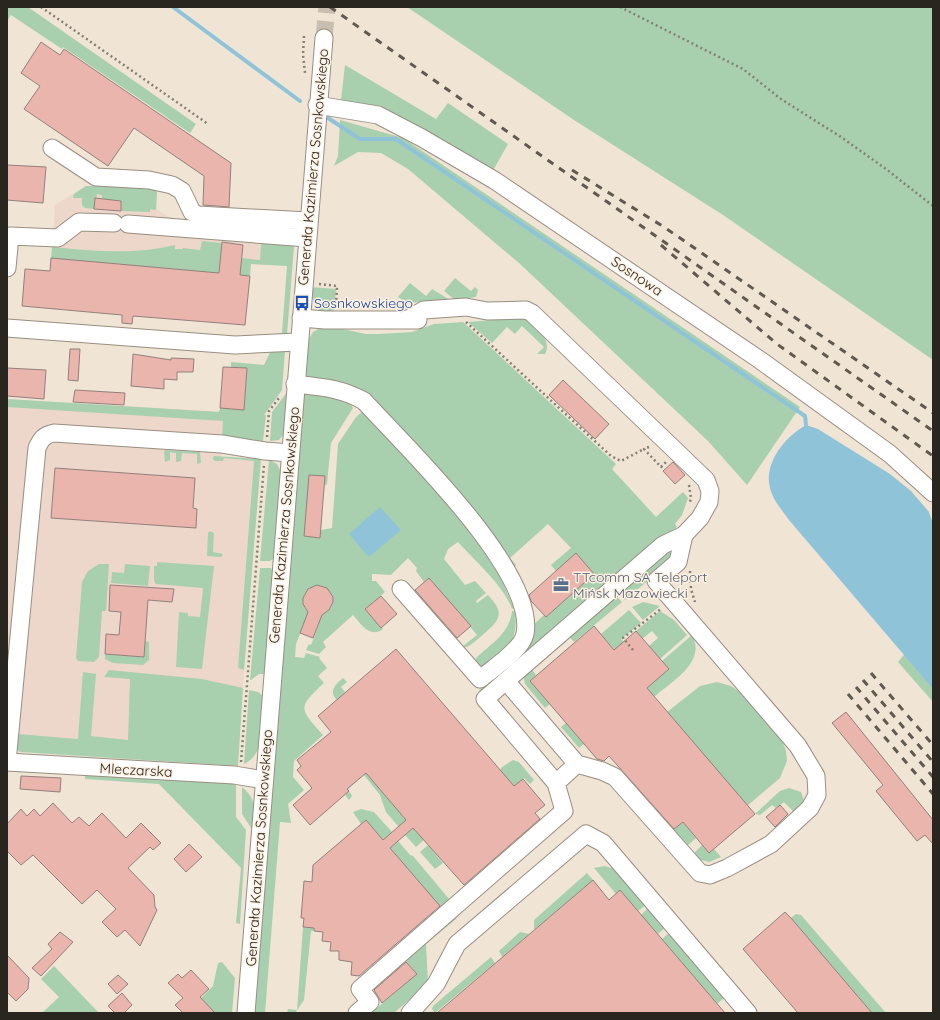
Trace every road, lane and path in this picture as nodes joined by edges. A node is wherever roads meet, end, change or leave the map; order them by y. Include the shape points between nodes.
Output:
1 (42, 7) edge
2 (620, 7) edge
3 (324, 38) tunnel mouth
4 (317, 105) junction
5 (208, 124) dead end
6 (52, 148) dead end
7 (933, 206) edge
8 (308, 221) junction
9 (307, 238) junction
10 (7, 268) edge
11 (305, 270) junction
12 (336, 311) dead end
13 (487, 311) junction
14 (467, 317) junction
15 (301, 318) junction
16 (408, 319) junction
17 (7, 328) edge
18 (298, 342) junction
19 (296, 384) junction
20 (281, 396) dead end
21 (644, 449) dead end
22 (265, 451) junction
23 (290, 453) junction
24 (687, 479) dead end
25 (933, 492) edge
26 (689, 506) dead end
27 (684, 535) junction
28 (691, 567) dead end
29 (402, 589) dead end
30 (697, 606) dead end
31 (664, 610) dead end
32 (632, 650) dead end
33 (506, 680) junction
34 (7, 762) edge
35 (577, 764) junction
36 (241, 776) junction
37 (264, 780) junction
38 (556, 783) junction
39 (246, 1013) edge
40 (357, 1013) edge
41 (410, 1013) edge
42 (748, 1013) edge

1 - 5 path
2 - 7 path via 743,69 781,99 886,169
3 - 4 street, Generała Kazimierza Sosnkowskiego
4 - 8 street, Generała Kazimierza Sosnkowskiego
4 - 25 street, Sosnowa via 378,114 494,180 760,360 890,454
6 - 8 street via 96,177 149,180 172,185 182,191 192,212 198,215
8 - 9 street, Generała Kazimierza Sosnkowskiego
9 - 10 street via 79,222 58,238 10,236
9 - 11 street, Generała Kazimierza Sosnkowskiego
11 - 12 path via 315,272 313,283 337,286
11 - 15 street, Generała Kazimierza Sosnkowskiego
13 - 14 street
13 - 16 street via 466,307 424,310
13 - 27 street via 517,309 532,313 706,480 710,491 709,502 700,518
14 - 16 street via 426,321
14 - 21 path via 466,322 469,325 611,456 621,461
15 - 16 street
15 - 18 street, Generała Kazimierza Sosnkowskiego
17 - 18 street via 235,345
18 - 19 street, Generała Kazimierza Sosnkowskiego
19 - 23 street, Generała Kazimierza Sosnkowskiego
19 - 29 street via 334,388 364,401 471,518 502,560 514,585 525,618 525,636 516,649 480,679
20 - 22 path via 269,411
22 - 23 street
22 - 34 street via 222,444 54,433 40,440 37,448
22 - 36 path via 240,761
23 - 37 street, Generała Kazimierza Sosnkowskiego
24 - 26 path via 691,499
27 - 33 street via 663,545
27 - 35 street via 678,562 656,581 798,746 816,776 818,795 810,808 771,844 710,875 700,873 615,777
28 - 30 path via 691,589
31 - 32 path via 660,608 623,638
33 - 35 street
33 - 38 street via 485,699
34 - 36 street, Mleczarska
35 - 38 street
36 - 37 street, Mleczarska
37 - 39 street, Generała Kazimierza Sosnkowskiego
38 - 40 street via 564,811 360,989 370,1002
41 - 42 street via 436,984 457,944 586,834 604,843

